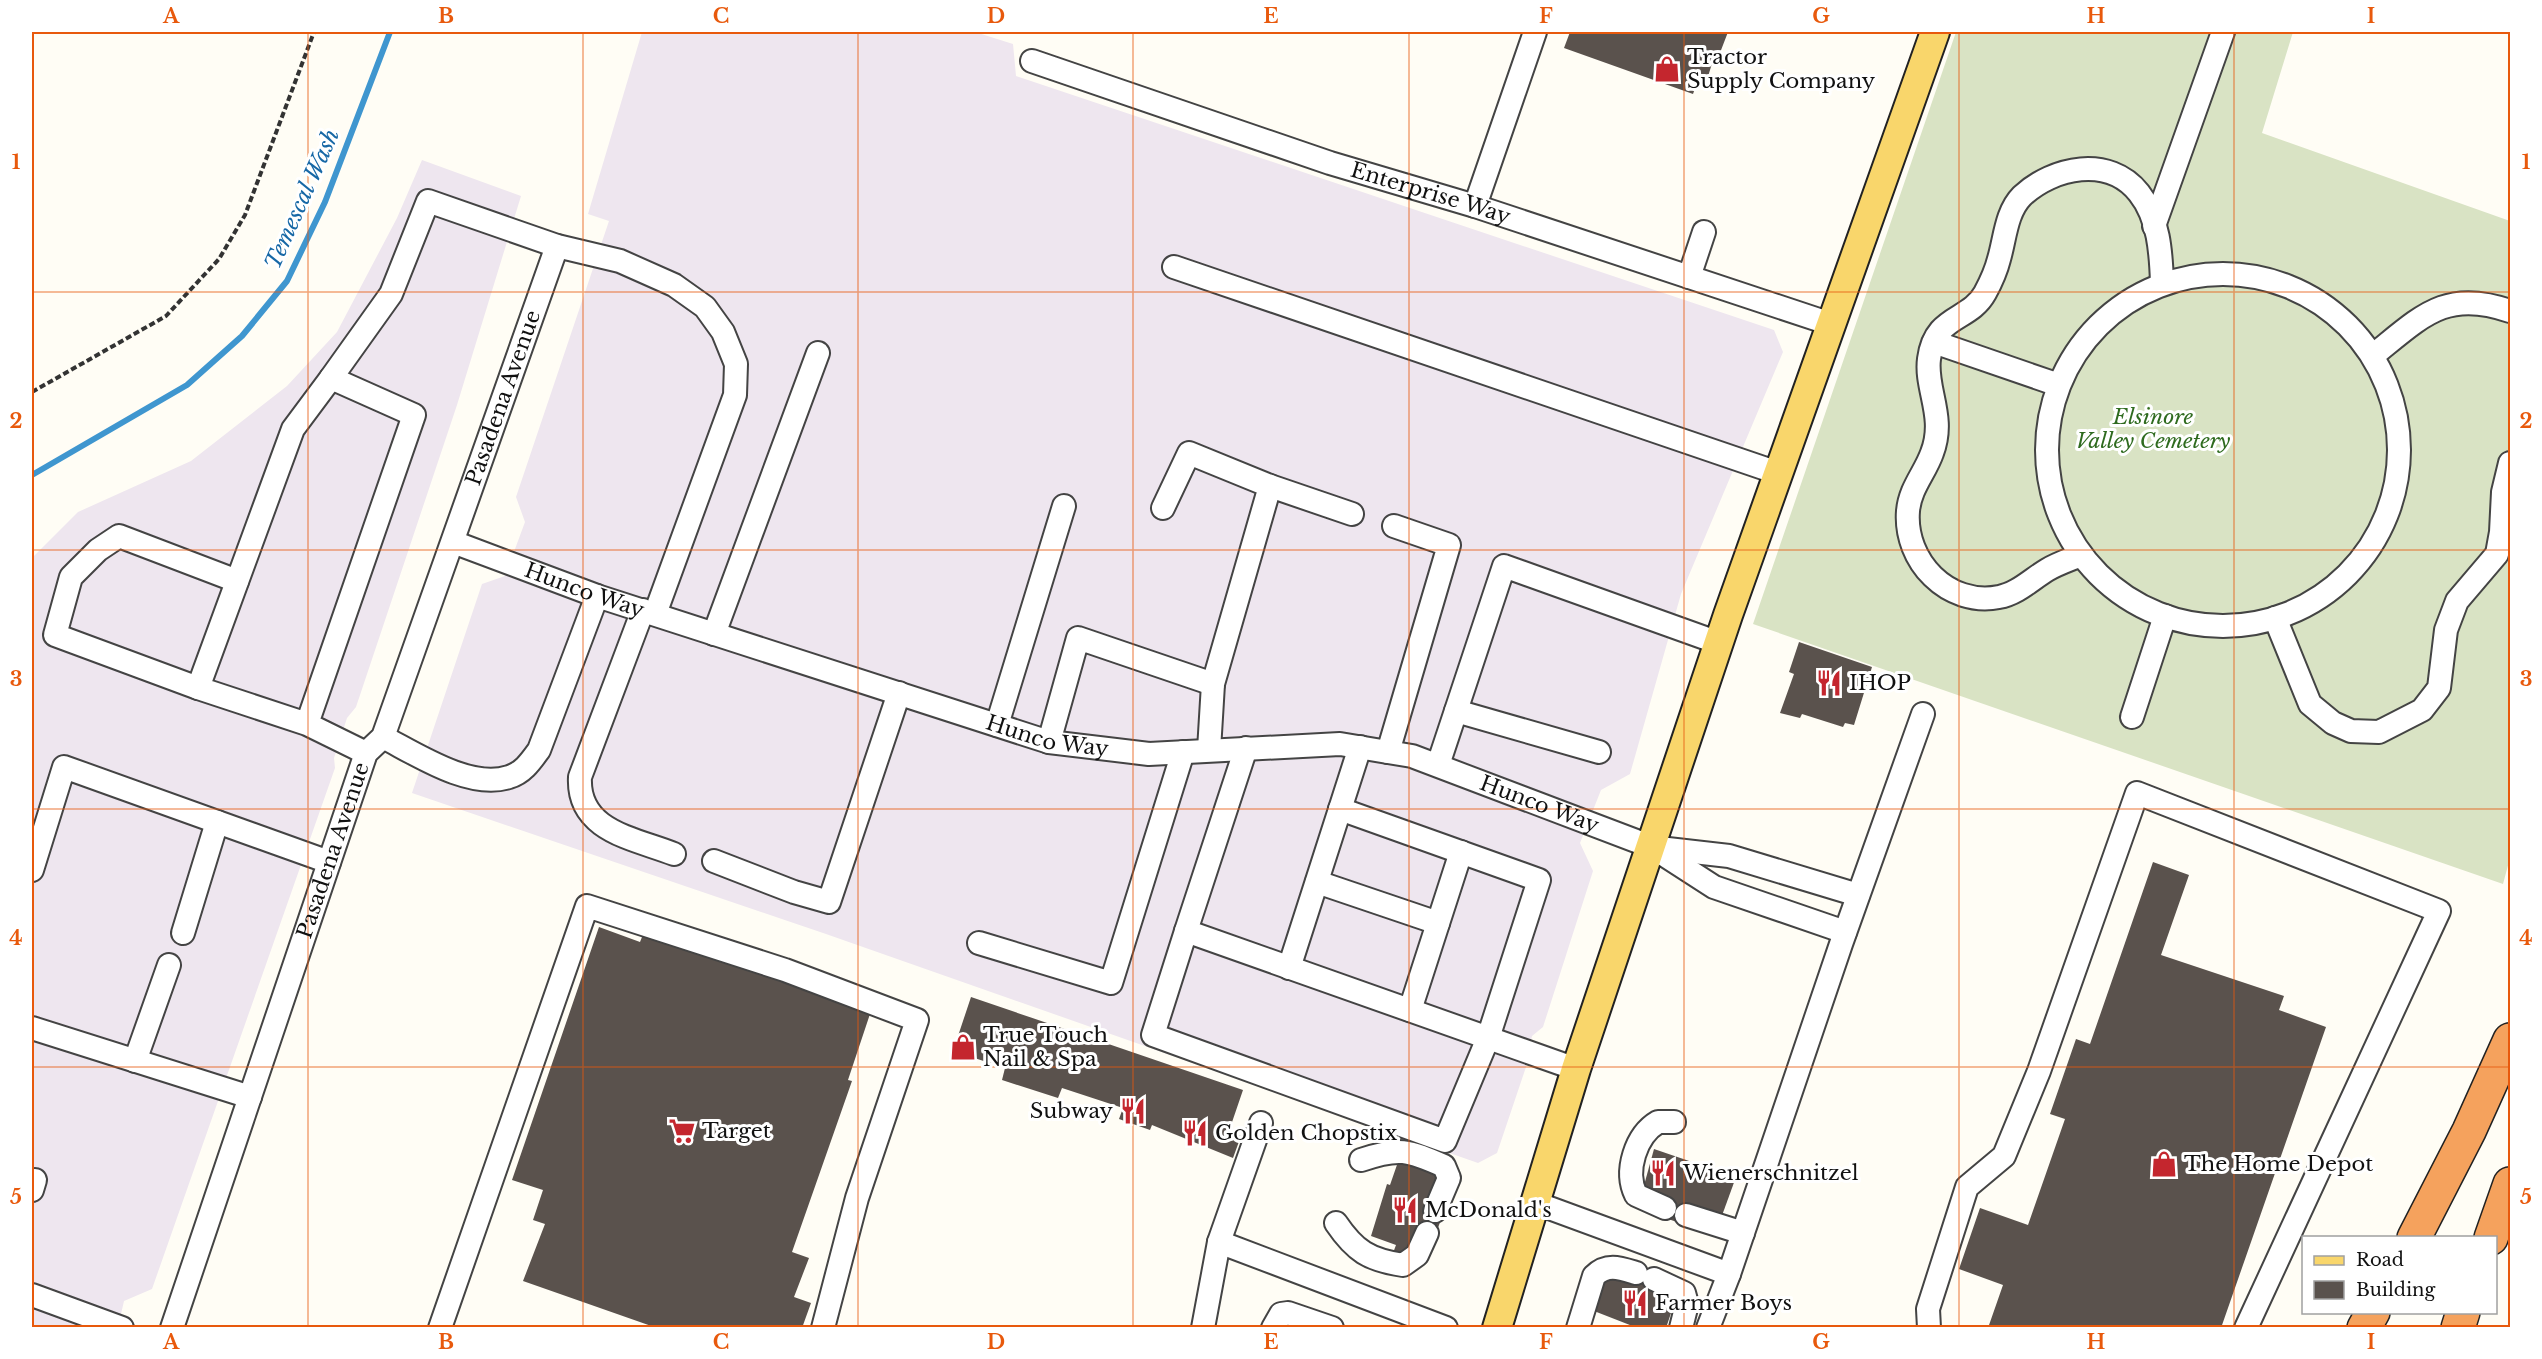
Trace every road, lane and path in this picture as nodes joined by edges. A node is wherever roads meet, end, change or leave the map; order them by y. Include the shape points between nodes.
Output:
1 (314, 32) edge
2 (1535, 32) edge
3 (1935, 32) edge
4 (2223, 32) edge
5 (1032, 61) dead end
6 (1475, 206) junction
7 (2154, 226) junction
8 (1704, 232) dead end
9 (557, 246) junction
10 (1174, 267) dead end
11 (1689, 277) junction
12 (2162, 284) junction
13 (2511, 311) edge
14 (1831, 324) junction
15 (1934, 342) junction
16 (818, 353) dead end
17 (2376, 353) junction
18 (332, 378) junction
19 (2053, 383) junction
20 (32, 392) edge
21 (2511, 463) edge
22 (1778, 473) junction
23 (1270, 486) junction
24 (1064, 506) dead end
25 (1163, 508) dead end
26 (1352, 514) dead end
27 (1394, 526) dead end
28 (453, 542) junction
29 (2076, 557) junction
30 (237, 581) junction
31 (597, 596) junction
32 (649, 612) junction
33 (2165, 616) junction
34 (2275, 618) junction
35 (714, 634) junction
36 (1719, 643) junction
37 (1213, 684) junction
38 (198, 688) junction
39 (899, 693) junction
40 (1456, 711) junction
41 (1923, 714) dead end
42 (2132, 717) dead end
43 (308, 724) junction
44 (997, 725) junction
45 (383, 736) junction
46 (1049, 742) junction
47 (1360, 747) junction
48 (1246, 748) junction
49 (1209, 750) junction
50 (1183, 752) junction
51 (1388, 752) junction
52 (1599, 752) dead end
53 (366, 753) junction
54 (1437, 765) junction
55 (1340, 809) junction
56 (217, 822) junction
57 (1652, 847) junction
58 (1461, 852) junction
59 (674, 854) dead end
60 (714, 861) dead end
61 (329, 862) junction
62 (32, 870) edge
63 (1317, 882) junction
64 (1858, 895) junction
65 (1438, 923) junction
66 (1186, 931) junction
67 (1845, 932) junction
68 (183, 933) dead end
69 (979, 943) dead end
70 (169, 965) dead end
71 (1289, 968) junction
72 (1410, 1010) junction
73 (32, 1028) edge
74 (1488, 1038) junction
75 (2511, 1040) edge
76 (135, 1061) junction
77 (1576, 1069) junction
78 (250, 1097) junction
79 (1674, 1122) dead end
80 (1262, 1123) dead end
81 (1361, 1160) dead end
82 (2511, 1184) edge
83 (1533, 1202) junction
84 (1435, 1211) dead end
85 (1336, 1223) dead end
86 (1427, 1233) dead end
87 (1743, 1233) junction
88 (2415, 1236) edge
89 (2492, 1236) edge
90 (1219, 1242) junction
91 (1729, 1274) junction
92 (32, 1295) edge
93 (2372, 1314) edge
94 (122, 1328) edge
95 (172, 1328) edge
96 (440, 1328) edge
97 (823, 1328) edge
98 (1203, 1328) edge
99 (1273, 1328) edge
100 (1332, 1328) edge
101 (1446, 1328) edge
102 (1497, 1328) edge
103 (1578, 1328) edge
104 (1681, 1328) edge
105 (1708, 1328) edge
106 (1929, 1328) edge
107 (2246, 1328) edge
108 (2364, 1328) edge

1 - 20 path via 245,215 219,259 166,316
2 - 6 street
3 - 14 main road
4 - 7 street
5 - 6 street, Enterprise Way via 1330,163
6 - 11 street, Enterprise Way
7 - 12 street
7 - 15 street via 2139,192 2123,178 2086,168 2047,179 2020,198 2011,214 1999,260 1983,296 1940,328
8 - 11 street
9 - 18 street via 429,201 391,294
9 - 28 street, Pasadena Avenue
9 - 32 street via 620,261 674,285 705,307 723,332 736,364 735,395
10 - 22 street
11 - 14 street, Enterprise Way
12 - 17 street via 2227,277 2289,289 2318,303 2348,325
12 - 19 street via 2111,316
13 - 17 street via 2475,302 2445,306 2427,314
14 - 22 main road
15 - 19 street
15 - 29 street via 1929,360 1937,434 1908,512 1912,543 1924,565 1936,582 1949,590 1966,596 2000,597
16 - 35 street
17 - 34 street via 2395,403 2400,432 2399,470 2390,508 2361,562 2302,608
18 - 30 street via 293,429
18 - 43 street via 414,415
19 - 29 street via 2044,412 2052,492 2061,528
21 - 34 street via 2503,492 2497,554 2457,602 2446,630 2439,688 2422,710 2379,732 2351,731 2333,723 2310,704
22 - 36 main road
23 - 25 street via 1190,453
23 - 26 street
23 - 37 street
24 - 44 street
27 - 51 street via 1449,544
28 - 31 street, Hunco Way
28 - 45 street, Pasadena Avenue
29 - 33 street via 2135,600
30 - 38 street
30 - 38 street via 119,536 71,577 55,635
31 - 32 street, Hunco Way
31 - 45 street via 539,750 528,766 509,777 487,779 445,770
32 - 35 street, Hunco Way
32 - 59 street via 580,777 579,794 587,813 600,824
33 - 34 street via 2258,623
33 - 42 street
35 - 39 street, Hunco Way
36 - 40 street via 1504,566
36 - 57 main road
37 - 46 street via 1078,638
37 - 49 street
38 - 43 street
39 - 44 street, Hunco Way
39 - 60 street via 829,902
40 - 52 street
40 - 54 street
41 - 64 street
43 - 53 street
44 - 46 street, Hunco Way
45 - 53 street, Pasadena Avenue
46 - 50 street, Hunco Way via 1149,754
47 - 48 street, Hunco Way via 1340,744
47 - 51 street, Hunco Way
47 - 55 street
48 - 49 street, Hunco Way
48 - 66 street
49 - 50 street, Hunco Way
50 - 69 street via 1110,983
51 - 54 street, Hunco Way
53 - 61 street, Pasadena Avenue
54 - 57 street, Hunco Way
55 - 58 street
55 - 63 street
56 - 61 street
56 - 62 street via 64,767
56 - 68 street
57 - 64 street, Hunco Way via 1729,856
57 - 67 street, Hunco Way via 1714,887
57 - 77 main road
58 - 65 street
58 - 74 street via 1539,880
61 - 78 street, Pasadena Avenue
63 - 65 street
63 - 71 street
64 - 67 street
65 - 72 street
66 - 71 street
66 - 74 street via 1153,1035 1445,1141
67 - 87 street
70 - 76 street
71 - 72 street
72 - 74 street
73 - 76 street
74 - 77 street
75 - 88 highway
76 - 78 street
77 - 83 main road
78 - 95 street, Pasadena Avenue
79 - 87 street via 1658,1122 1642,1136 1630,1175 1636,1195
80 - 90 street
81 - 84 street via 1410,1150 1444,1166 1449,1178
82 - 89 highway
83 - 91 street
83 - 102 main road
85 - 86 street via 1351,1246 1380,1262 1403,1265 1417,1255
87 - 91 street
90 - 98 street
90 - 101 street
91 - 105 street
92 - 94 street
93 - 108 highway
96 - 97 street via 587,906 785,970 917,1020 857,1198
99 - 100 street via 1281,1314 1288,1313
103 - 104 street via 1594,1276 1617,1267 1684,1293 1687,1304
106 - 107 street via 1928,1309 1966,1188 2004,1155 2039,1071 2137,793 2439,911

